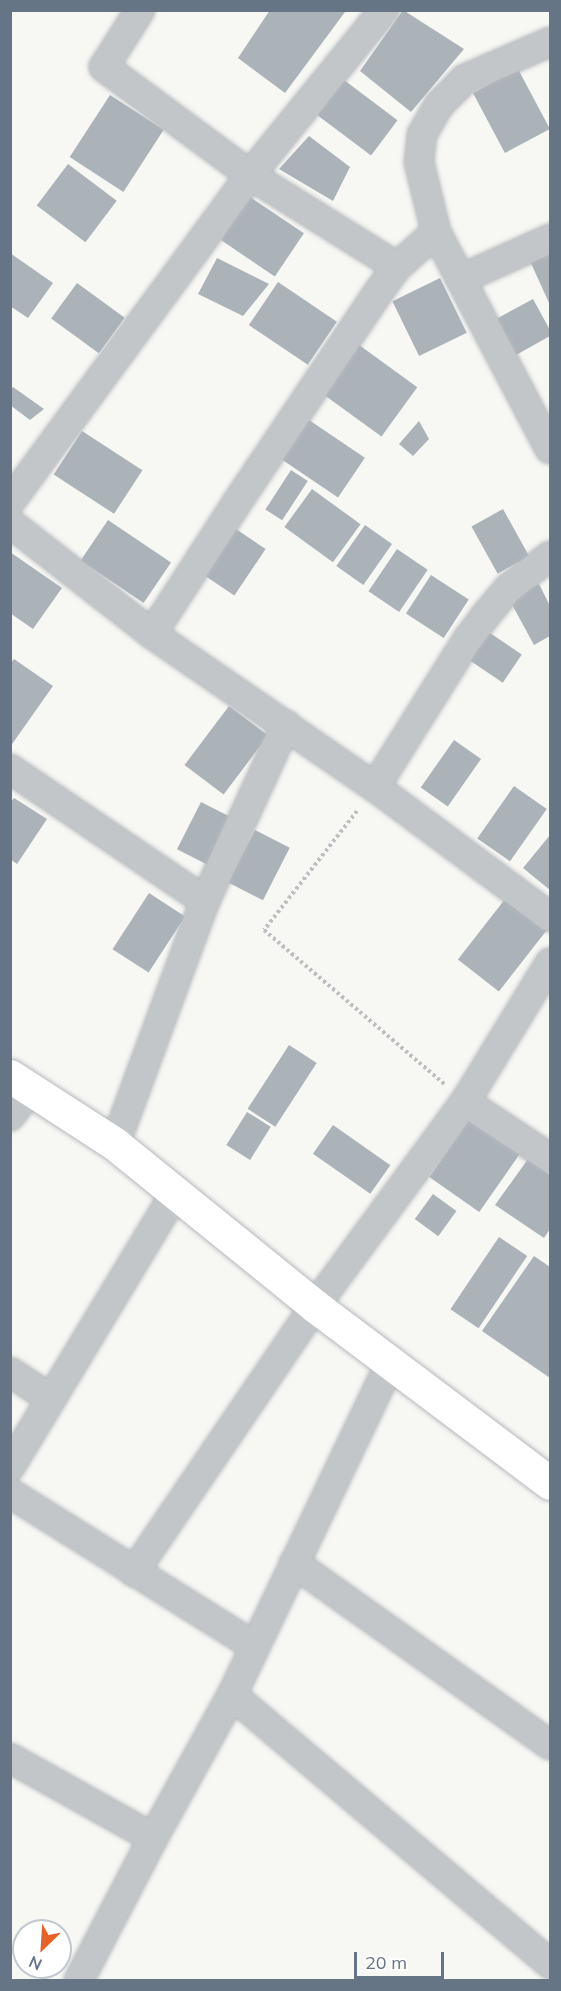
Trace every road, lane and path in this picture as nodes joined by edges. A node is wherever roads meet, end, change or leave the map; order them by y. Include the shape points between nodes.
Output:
1 (140, 10) edge
2 (384, 10) edge
3 (550, 42) edge
4 (250, 175) junction
5 (436, 232) junction
6 (550, 239) edge
7 (397, 267) junction
8 (461, 279) junction
9 (550, 449) edge
10 (10, 502) edge
11 (10, 524) edge
12 (550, 556) edge
13 (152, 634) junction
14 (286, 725) junction
15 (10, 769) edge
16 (375, 787) junction
17 (205, 901) junction
18 (550, 917) edge
19 (550, 963) edge
20 (21, 1082) edge
21 (465, 1102) junction
22 (10, 1116) edge
23 (115, 1144) junction
24 (550, 1158) edge
25 (175, 1193) junction
26 (315, 1306) junction
27 (391, 1361) junction
28 (10, 1372) edge
29 (51, 1400) junction
30 (10, 1467) edge
31 (550, 1483) edge
32 (10, 1493) edge
33 (294, 1563) junction
34 (134, 1572) junction
35 (254, 1646) junction
36 (232, 1695) junction
37 (550, 1745) edge
38 (10, 1758) edge
39 (153, 1838) junction
40 (550, 1964) edge
41 (79, 1980) edge

1 - 4 street via 104,67
2 - 4 street
3 - 5 street via 465,79 439,105 422,134 419,162
4 - 7 street
4 - 10 street
5 - 7 street
5 - 8 street
6 - 8 street
7 - 13 street
8 - 9 street
11 - 13 street
12 - 16 street via 509,588 486,615
13 - 14 street
14 - 16 street
14 - 17 street
15 - 17 street
16 - 18 street
16 - 21 path via 264,930
17 - 23 street
19 - 21 street
20 - 22 street
20 - 23 highway
21 - 24 street
21 - 26 street
23 - 25 highway
25 - 26 highway
25 - 29 street
26 - 27 highway
26 - 34 street
27 - 31 highway
27 - 33 street
28 - 29 street
29 - 30 street
32 - 34 street
33 - 35 street
33 - 37 street
34 - 35 street
35 - 36 street
36 - 39 street
36 - 40 street
38 - 39 street
39 - 41 street

